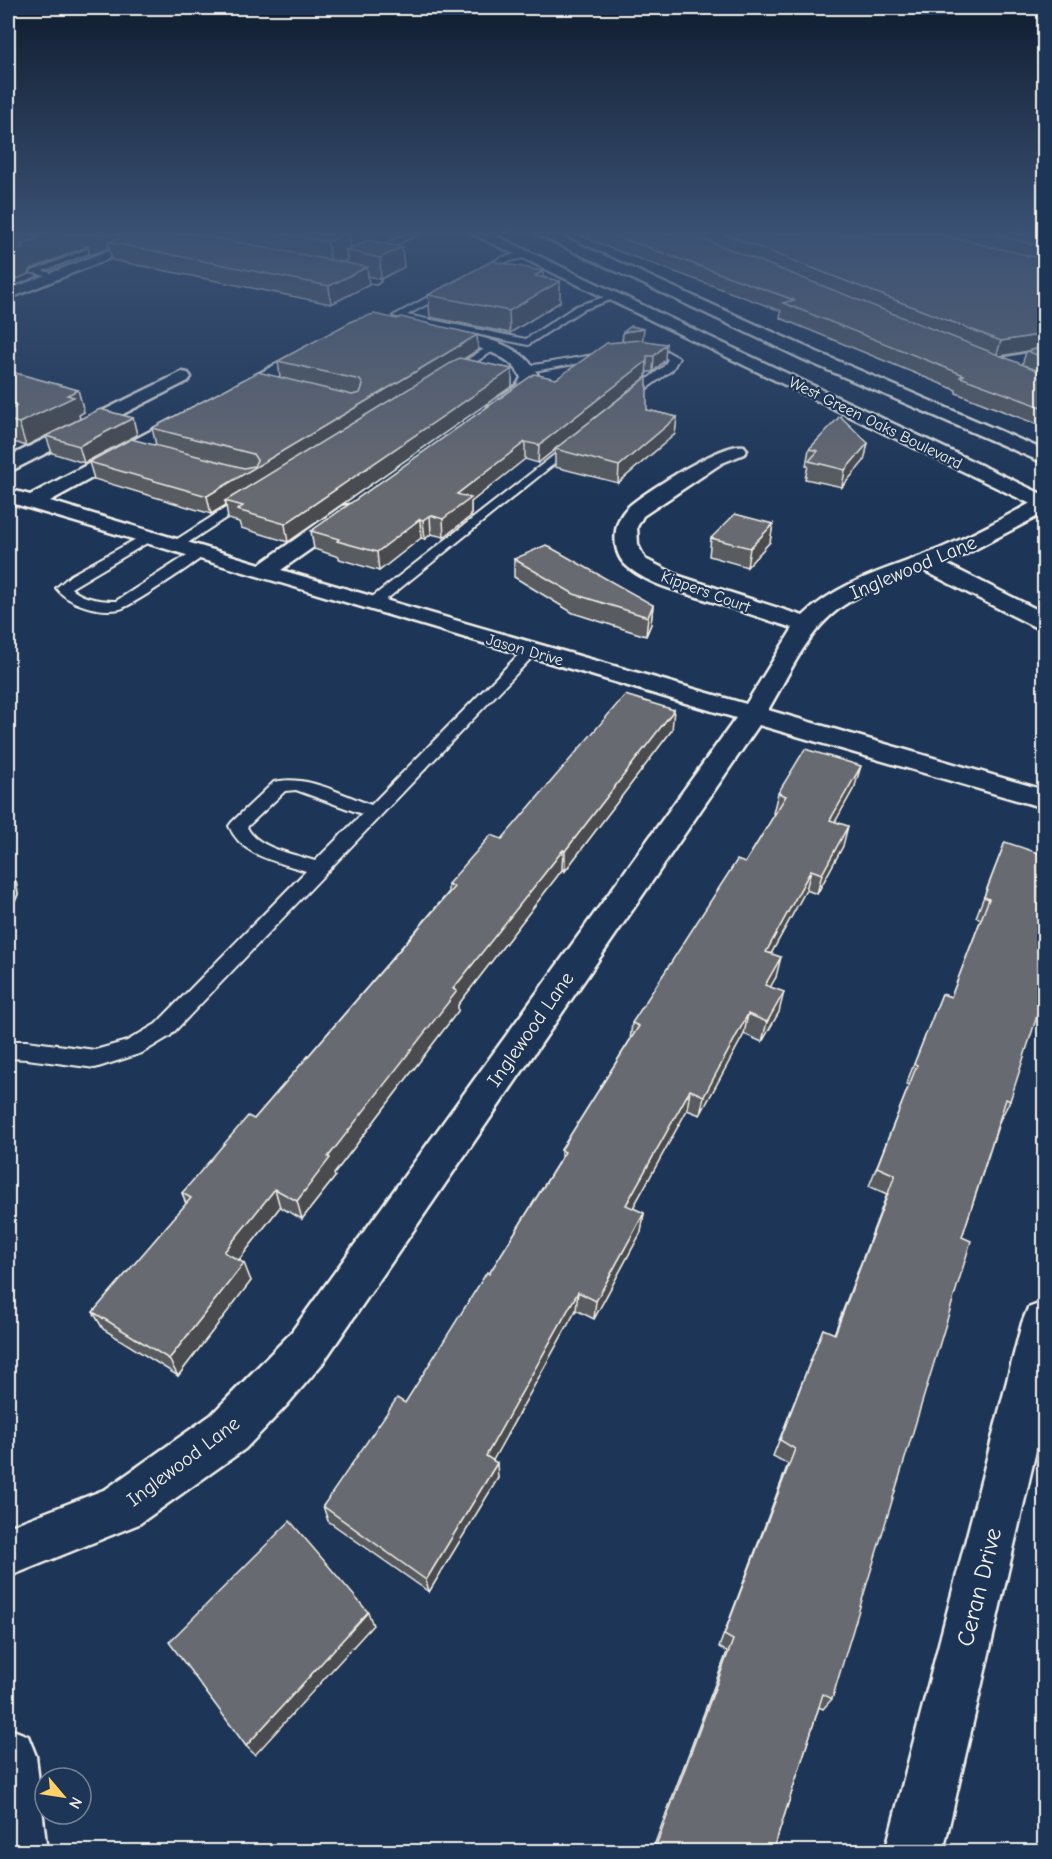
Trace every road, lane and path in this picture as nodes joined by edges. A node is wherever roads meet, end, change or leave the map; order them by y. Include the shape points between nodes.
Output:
1 (423, 321) edge
2 (560, 321) edge
3 (663, 321) edge
4 (734, 321) edge
5 (382, 322) edge
6 (329, 341) edge
7 (491, 348) junction
8 (1044, 355) edge
9 (528, 369) junction
10 (1026, 376) edge
11 (182, 378) dead end
12 (259, 380) junction
13 (435, 382) edge
14 (280, 385) edge
15 (621, 405) edge
16 (485, 415) edge
17 (585, 434) edge
18 (133, 448) junction
19 (737, 450) dead end
20 (156, 454) edge
21 (1044, 457) edge
22 (8, 465) edge
23 (262, 488) edge
24 (8, 495) edge
25 (369, 497) edge
26 (33, 502) junction
27 (1044, 504) edge
28 (147, 537) junction
29 (176, 545) junction
30 (200, 553) junction
31 (925, 562) junction
32 (263, 572) junction
33 (372, 604) junction
34 (1044, 622) edge
35 (807, 626) junction
36 (531, 650) junction
37 (752, 714) junction
38 (1044, 799) edge
39 (374, 813) junction
40 (319, 869) junction
41 (8, 886) edge
42 (8, 894) edge
43 (8, 1050) edge
44 (1044, 1323) edge
45 (8, 1552) edge
46 (8, 1756) edge
47 (18, 1851) edge
48 (914, 1851) edge

1 - 2 lane via 528,342
3 - 27 street, West Green Oaks Boulevard
4 - 21 street
5 - 7 street
6 - 12 street
7 - 9 street via 516,358
7 - 13 lane
8 - 10 street via 992,362
9 - 15 lane via 638,350 661,351 674,358 668,368
9 - 16 street via 530,378 524,388
11 - 22 street
12 - 14 street
12 - 18 street
17 - 33 lane
18 - 20 street
18 - 26 street
19 - 35 street, Kippers Court via 714,459 635,512 626,527 627,545 636,563 671,581
23 - 29 lane
24 - 26 street, Jason Drive
25 - 32 street
26 - 28 street, Jason Drive
27 - 31 street, Inglewood Lane
28 - 29 street, Jason Drive
28 - 30 lane via 63,588 71,596 101,605 119,605
29 - 30 street, Jason Drive
30 - 32 street, Jason Drive
31 - 34 street
31 - 35 street, Inglewood Lane via 865,584 828,605
32 - 33 street, Jason Drive
33 - 36 street, Jason Drive
35 - 37 street, Inglewood Lane
36 - 37 street, Jason Drive
36 - 39 lane
37 - 38 street, Jason Drive
37 - 45 street, Inglewood Lane via 306,1348 271,1389 228,1432 122,1507
39 - 40 lane
39 - 40 lane via 297,784 280,786 238,826 243,838 260,849
40 - 43 lane via 163,1030 134,1047 95,1059
41 - 42 lane
44 - 48 street, Ceran Drive
46 - 47 street

